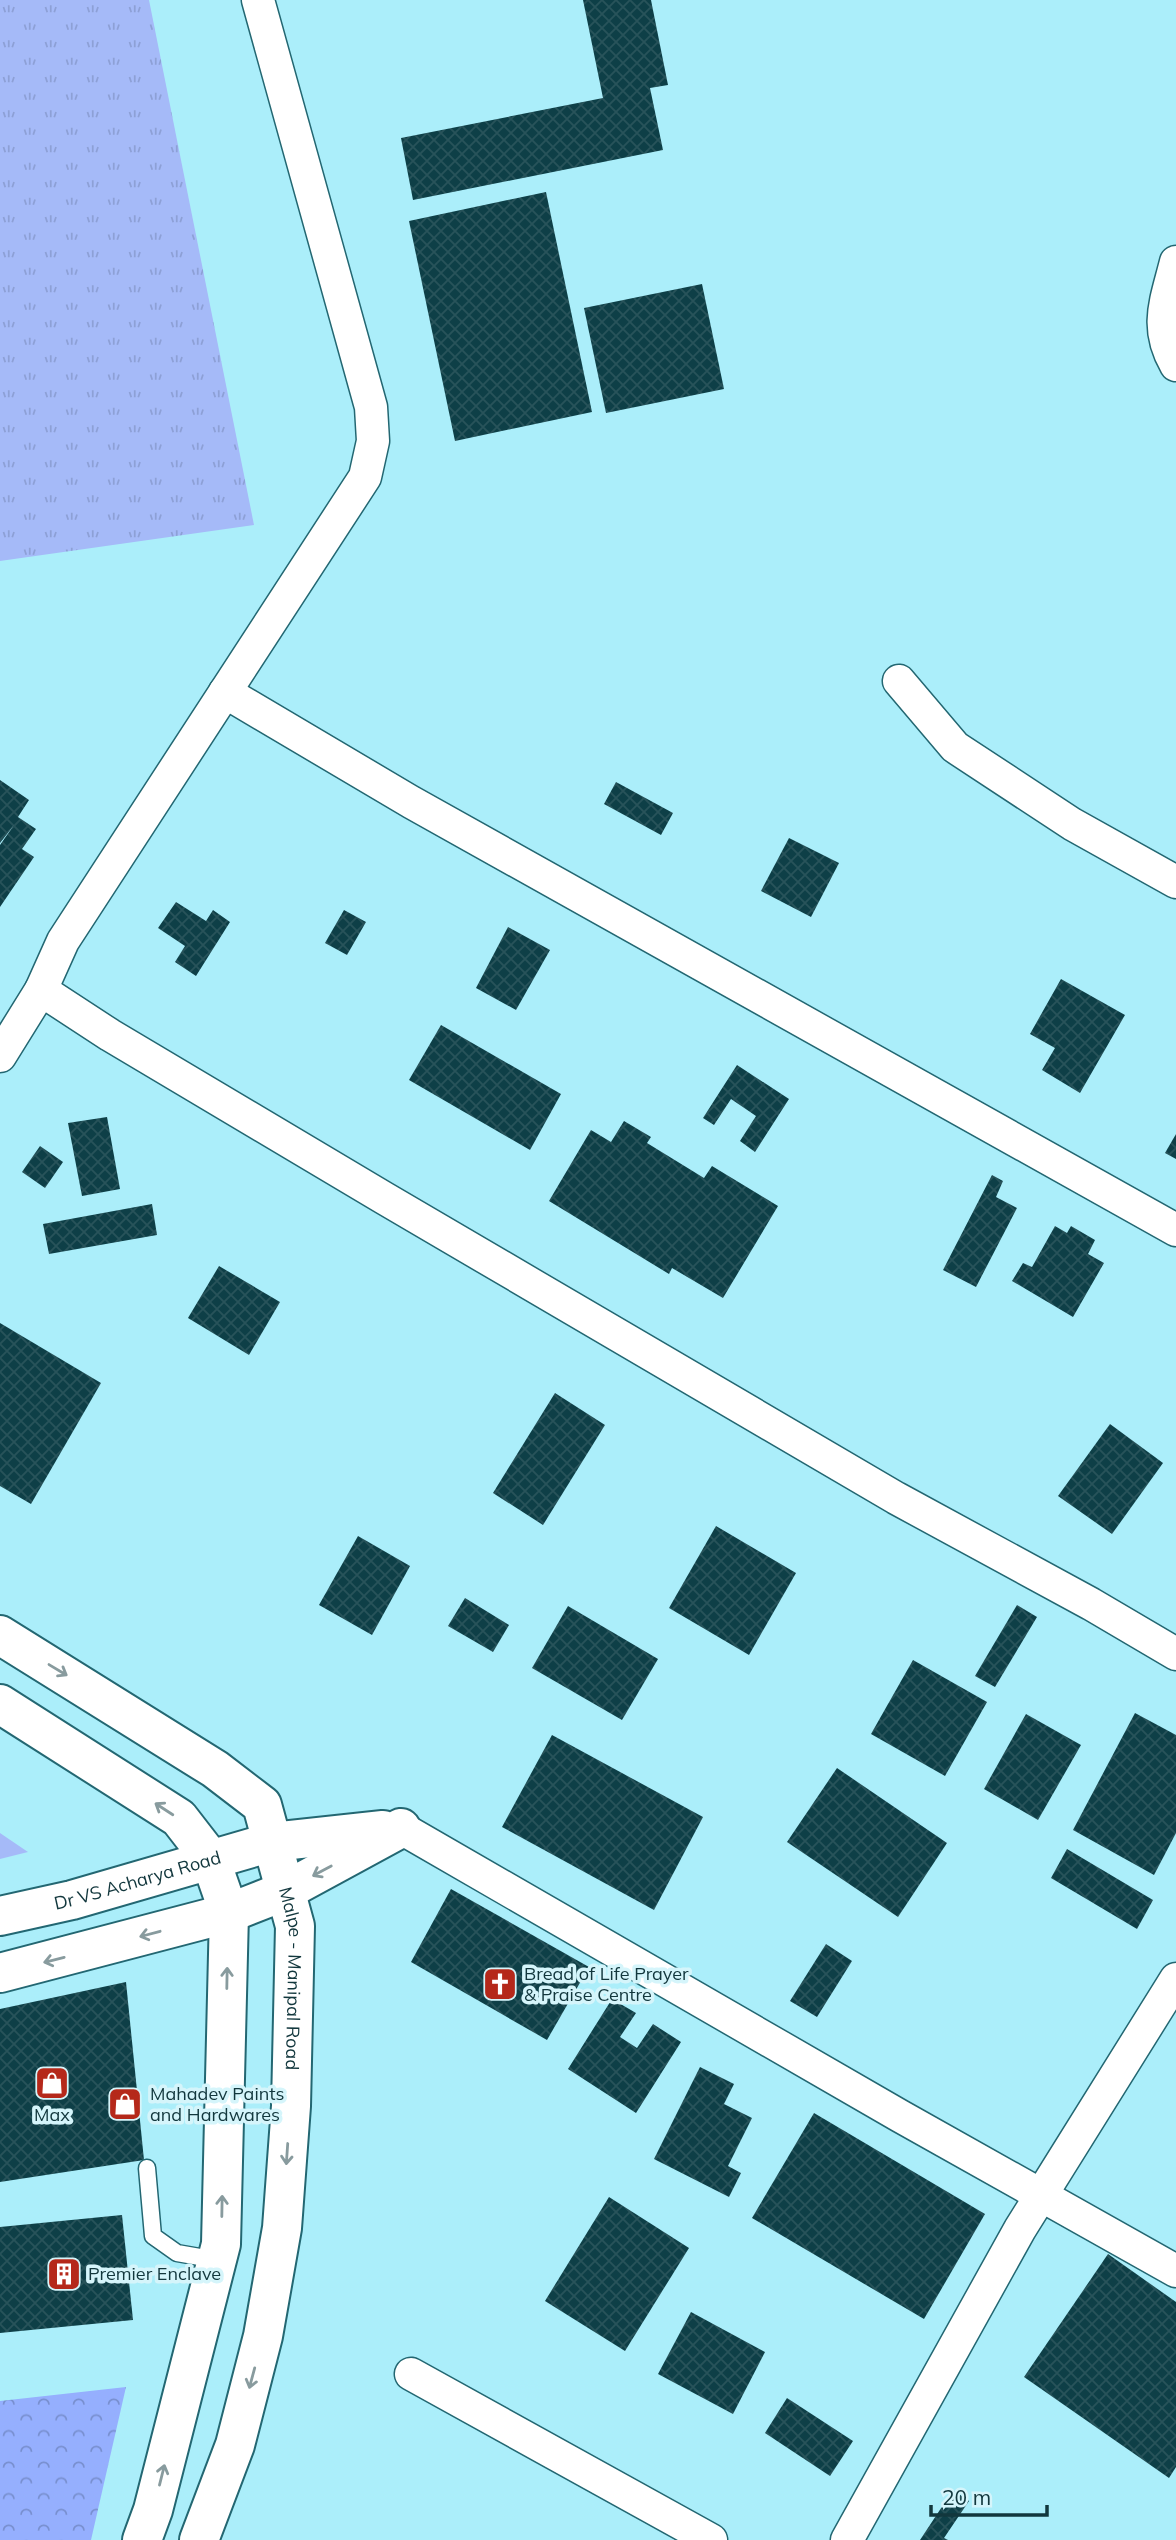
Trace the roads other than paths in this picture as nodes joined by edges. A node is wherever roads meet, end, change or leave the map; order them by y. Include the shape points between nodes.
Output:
1 (258, 0) edge
2 (1176, 262) edge
3 (1176, 366) edge
4 (899, 681) dead end
5 (225, 692) junction
6 (1176, 882) edge
7 (41, 990) junction
8 (0, 1056) edge
9 (1176, 1230) edge
10 (0, 1634) edge
11 (1176, 1654) edge
12 (0, 1703) edge
13 (401, 1828) junction
14 (272, 1842) junction
15 (210, 1858) junction
16 (285, 1891) junction
17 (229, 1913) junction
18 (0, 1916) edge
19 (0, 1973) edge
20 (1176, 1979) edge
21 (147, 2168) dead end
22 (1041, 2196) junction
23 (217, 2260) junction
24 (1176, 2271) edge
25 (411, 2374) dead end
26 (142, 2540) edge
27 (199, 2540) edge
28 (711, 2540) edge
29 (847, 2540) edge

1 - 5 street via 371,407 373,441 365,477
2 - 3 street via 1162,316 1167,351
4 - 6 street via 955,747 1072,824
5 - 7 street via 63,942
5 - 9 street via 411,802
7 - 8 street
7 - 11 street via 896,1499
10 -> 14 main road, Malpe - Manipal Road via 215,1769 262,1805
15 -> 12 main road via 179,1818
13 - 14 main road, Dr VS Acharya Road
13 -> 16 main road
13 - 22 street
14 - 15 main road, Dr VS Acharya Road
14 - 16 main road, Malpe - Manipal Road
15 - 17 main road
15 - 18 main road, Dr VS Acharya Road via 72,1900
16 - 17 main road
16 -> 27 main road, Malpe - Manipal Road via 295,1926 291,2106 282,2228 263,2336 235,2445
17 -> 19 main road
23 -> 17 main road
20 - 22 street
21 - 23 lane via 153,2236 177,2253
22 - 24 street
22 - 29 street
26 -> 23 main road
25 - 28 street

